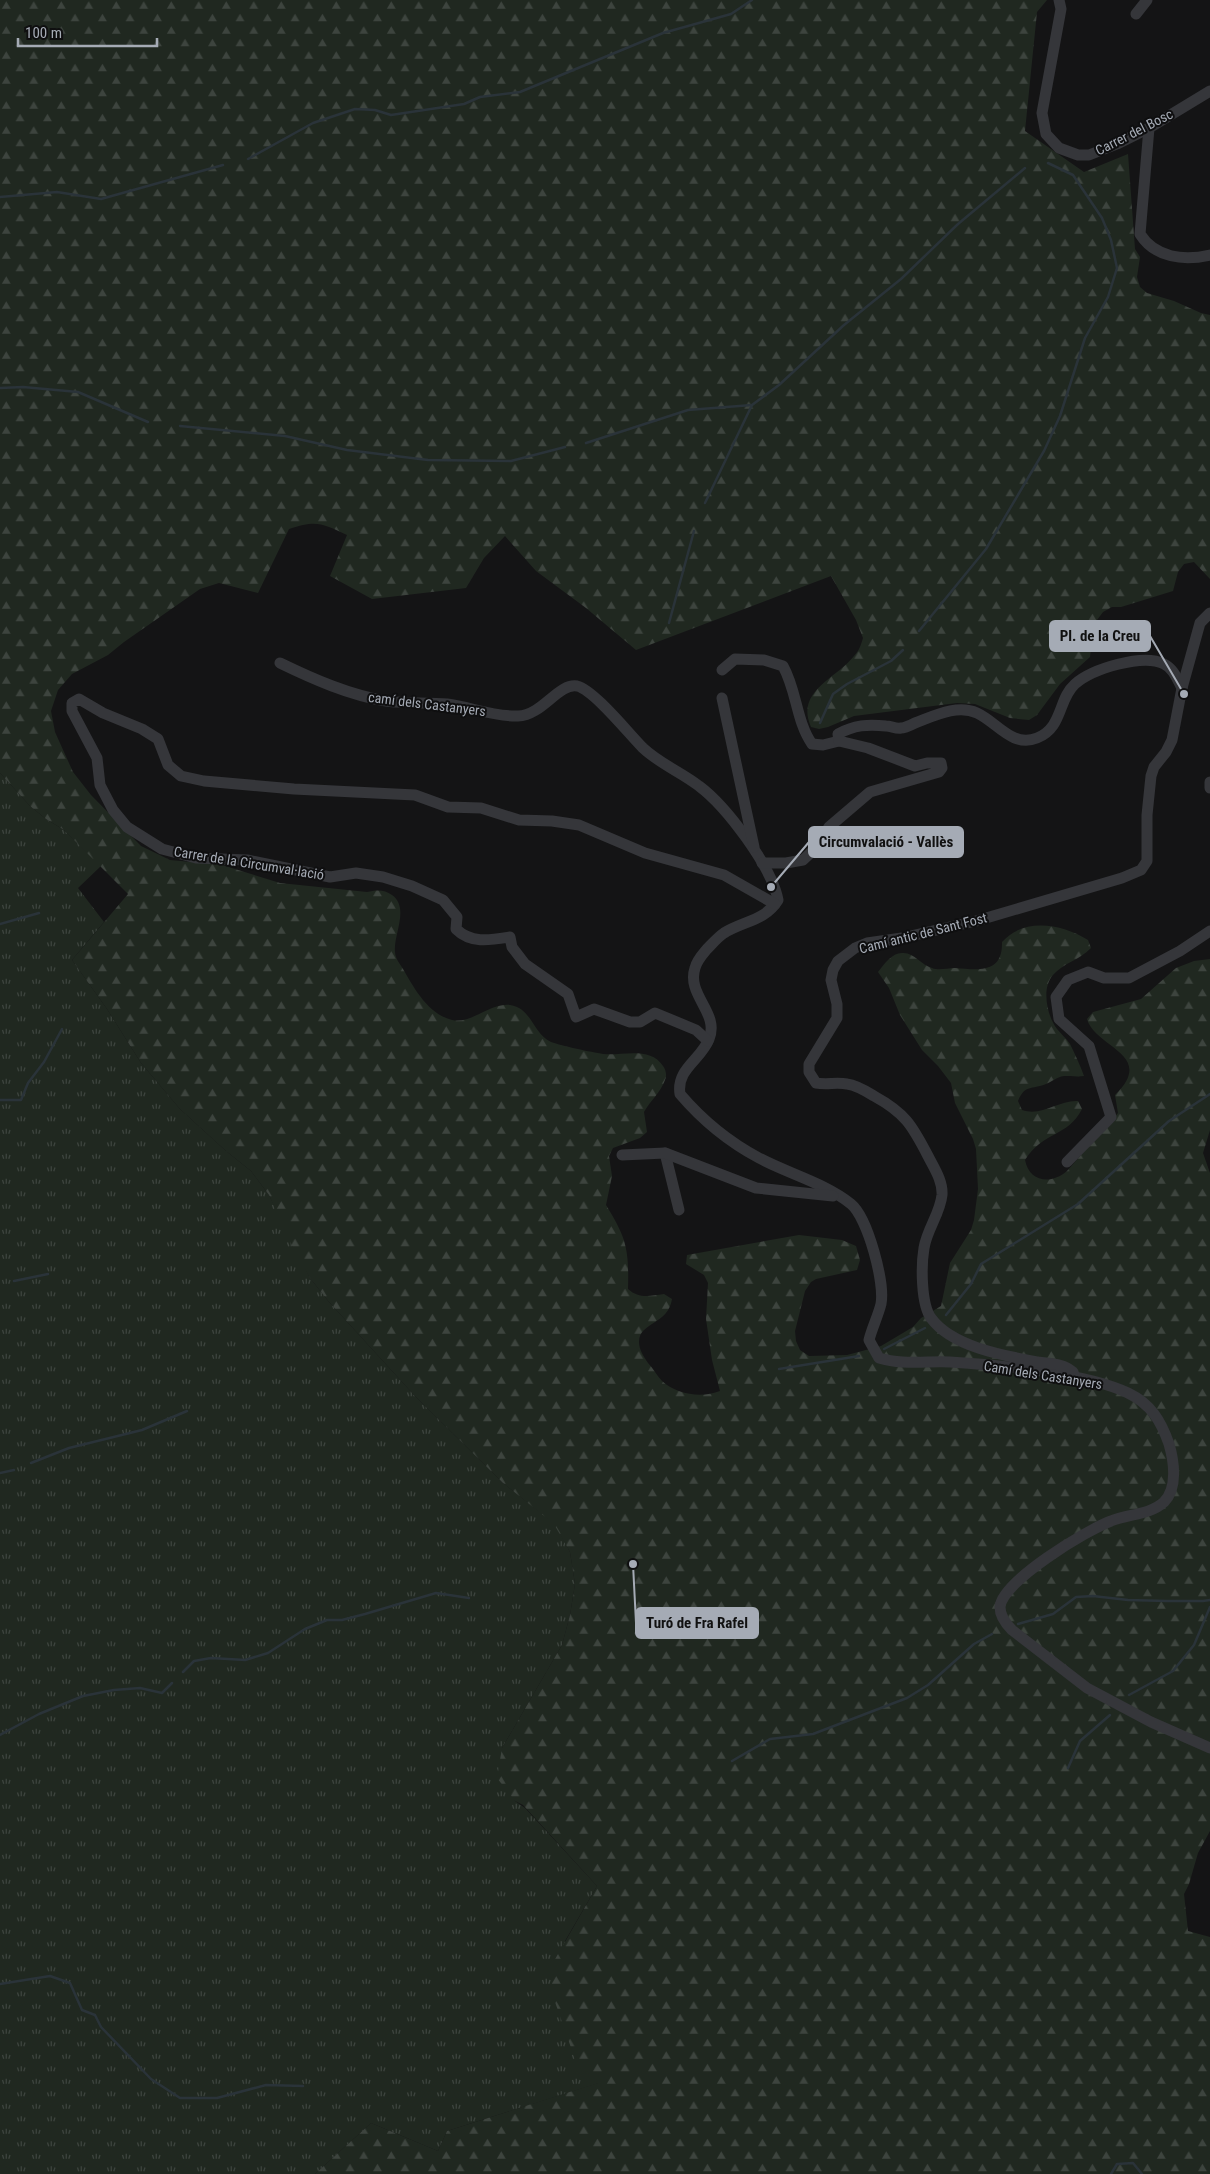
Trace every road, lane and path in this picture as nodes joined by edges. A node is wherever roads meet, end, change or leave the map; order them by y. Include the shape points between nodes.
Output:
1 (1147, 0) edge
2 (1063, 3) edge
3 (1136, 14) dead end
4 (1210, 91) edge
5 (1149, 128) junction
6 (1210, 255) edge
7 (1210, 613) edge
8 (280, 663) dead end
9 (722, 670) dead end
10 (1182, 688) junction
11 (722, 698) dead end
12 (839, 741) junction
13 (1210, 782) edge
14 (1210, 788) edge
15 (755, 851) junction
16 (762, 863) junction
17 (776, 904) junction
18 (1210, 930) edge
19 (708, 1041) junction
20 (665, 1153) junction
21 (622, 1155) dead end
22 (1067, 1162) dead end
23 (840, 1197) junction
24 (678, 1210) dead end
25 (1074, 1378) junction
26 (1210, 1748) edge

1 - 3 street
2 - 5 street, Carrer del Bosc via 1042,113 1046,134 1059,148 1089,155
4 - 5 street, Carrer del Bosc
5 - 6 street via 1140,234 1147,245 1160,253 1192,259
7 - 10 street via 1200,623
8 - 15 street, camí dels Castanyers via 366,697 447,704 516,716 540,709 560,690 578,687 616,718 644,750 699,786
9 - 12 street via 735,659 764,660 783,666 792,681 804,733 812,744
10 - 12 street via 1174,672 1159,662 1116,664 1094,671 1074,684 1059,718 1040,737 1028,742 1014,738 977,713 958,709 901,728 859,725 838,734
10 - 25 street, Camí antic de Sant Fost via 1172,740 1151,776 1145,866 1122,878 976,921 855,948 838,961 833,970 831,980 837,1018 809,1064 809,1072 816,1083 848,1084 899,1111 918,1137 942,1184 936,1219 924,1248 924,1300 932,1320 948,1334 989,1352 1058,1364 1073,1372
11 - 15 street
12 - 16 street via 916,766 941,763 942,768 939,772 870,792 830,827 819,845 803,860
13 - 14 street
15 - 16 street, camí dels Castanyers
16 - 17 street, camí dels Castanyers via 776,892
17 - 19 street via 765,915 724,933 698,959 693,976 694,987 709,1016 712,1028
17 - 19 street, Carrer de la Circumval·lació via 724,875 645,853 580,825 519,820 481,808 448,807 416,795 294,789 181,776 168,765 158,739 79,699 72,703 72,711 97,758 100,785 113,810 127,827 162,848 196,858 247,860 330,877 356,873 412,886 443,900 457,917 456,929 464,936 488,941 510,937 512,947 525,964 568,994 576,1016 594,1009 630,1022 640,1022 655,1013 696,1030
18 - 22 street via 1180,951 1129,978 1104,978 1088,972 1068,980 1056,997 1059,1019 1089,1046 1111,1117
19 - 23 street via 684,1072 680,1094 723,1136
20 - 21 street
20 - 23 street via 756,1188
20 - 24 street
23 - 25 street, Camí dels Castanyers via 860,1213 880,1279 881,1303 869,1340 879,1358 895,1363 970,1363
25 - 26 street, Camí dels Castanyers via 1118,1388 1137,1397 1154,1412 1170,1447 1174,1475 1172,1488 1155,1509 1096,1528 1054,1553 1015,1583 1005,1594 1000,1607 1003,1620 1052,1663 1087,1688

